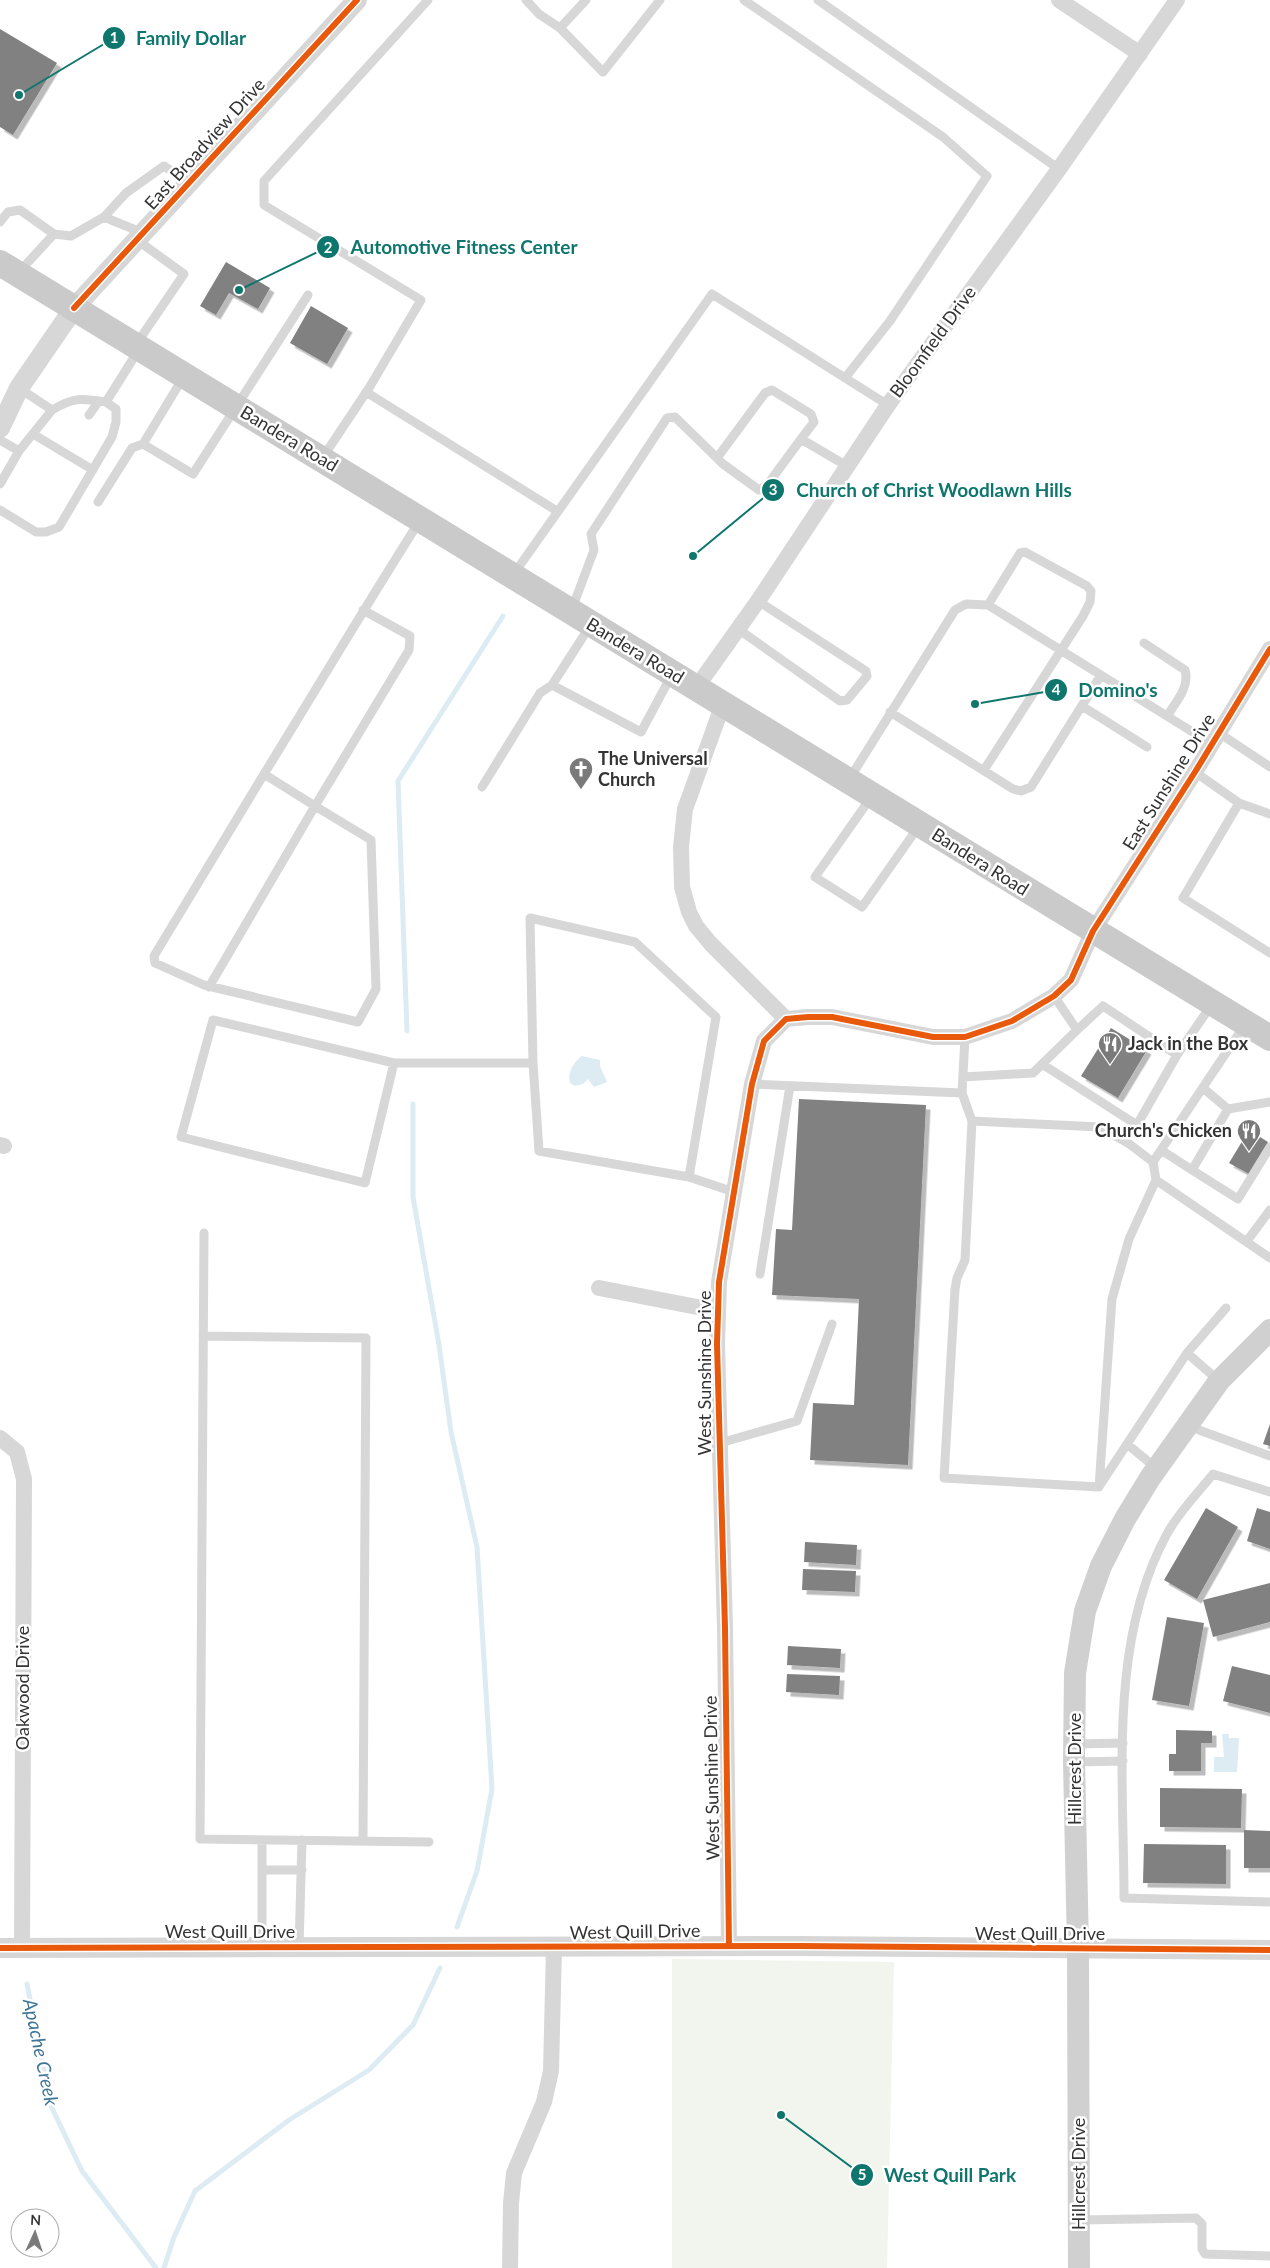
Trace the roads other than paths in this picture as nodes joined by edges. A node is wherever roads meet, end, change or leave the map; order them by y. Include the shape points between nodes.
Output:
1 (357, 0) edge
2 (428, 0) edge
3 (526, 0) edge
4 (586, 0) edge
5 (660, 0) edge
6 (744, 0) edge
7 (818, 0) edge
8 (1059, 0) edge
9 (1177, 0) edge
10 (560, 28) junction
11 (1140, 54) junction
12 (1059, 169) junction
13 (190, 183) junction
14 (104, 217) junction
15 (0, 222) edge
16 (54, 234) junction
17 (140, 237) junction
18 (9, 268) edge
19 (308, 295) dead end
20 (74, 308) junction
21 (137, 347) junction
22 (184, 376) junction
23 (845, 378) junction
24 (19, 388) junction
25 (366, 392) junction
26 (103, 402) junction
27 (888, 405) junction
28 (237, 408) junction
29 (52, 410) junction
30 (89, 415) dead end
31 (0, 428) edge
32 (33, 434) junction
33 (801, 439) junction
34 (0, 440) edge
35 (143, 444) junction
36 (19, 451) junction
37 (717, 458) junction
38 (322, 459) junction
39 (846, 466) junction
40 (92, 470) junction
41 (0, 484) edge
42 (98, 502) dead end
43 (0, 510) edge
44 (557, 511) junction
45 (420, 519) junction
46 (512, 576) junction
47 (758, 601) junction
48 (988, 605) junction
49 (363, 610) junction
50 (581, 618) junction
51 (738, 629) junction
52 (1144, 643) dead end
53 (1060, 650) junction
54 (1270, 650) edge
55 (672, 673) junction
56 (1101, 675) junction
57 (552, 685) junction
58 (696, 688) junction
59 (723, 704) junction
60 (1082, 706) junction
61 (890, 712) junction
62 (1167, 716) junction
63 (1215, 738) junction
64 (1147, 747) dead end
65 (1270, 766) edge
66 (984, 770) junction
67 (1194, 772) junction
68 (264, 774) junction
69 (848, 781) junction
70 (482, 788) dead end
71 (872, 796) junction
72 (1239, 803) junction
73 (314, 806) junction
74 (1270, 814) edge
75 (920, 824) junction
76 (1093, 931) junction
77 (1270, 953) edge
78 (209, 987) junction
79 (1054, 996) junction
80 (1212, 1003) junction
81 (786, 1020) junction
82 (1246, 1024) junction
83 (1078, 1030) junction
84 (965, 1036) junction
85 (1270, 1038) edge
86 (1177, 1055) junction
87 (394, 1063) junction
88 (533, 1063) junction
89 (1042, 1064) junction
90 (963, 1077) junction
91 (752, 1084) junction
92 (790, 1086) junction
93 (1203, 1088) junction
94 (962, 1094) junction
95 (1270, 1102) edge
96 (1228, 1108) junction
97 (972, 1120) junction
98 (1270, 1147) edge
99 (1161, 1150) junction
100 (1153, 1162) junction
101 (1192, 1170) junction
102 (689, 1178) junction
103 (1156, 1180) junction
104 (734, 1192) junction
105 (1270, 1211) edge
106 (204, 1233) dead end
107 (1247, 1241) junction
108 (1270, 1258) edge
109 (760, 1274) dead end
110 (599, 1288) dead end
111 (1226, 1308) dead end
112 (718, 1312) junction
113 (832, 1324) dead end
114 (1268, 1335) edge
115 (203, 1336) junction
116 (1187, 1352) junction
117 (1219, 1381) junction
118 (1188, 1426) junction
119 (0, 1438) edge
120 (720, 1444) junction
121 (1127, 1444) junction
122 (1270, 1456) edge
123 (1156, 1469) junction
124 (1099, 1487) junction
125 (1270, 1492) edge
126 (1123, 1743) junction
127 (1074, 1753) junction
128 (1123, 1760) junction
129 (262, 1840) junction
130 (302, 1840) junction
131 (363, 1841) junction
132 (429, 1842) dead end
133 (262, 1870) junction
134 (302, 1870) junction
135 (1270, 1902) edge
136 (729, 1946) junction
137 (262, 1947) junction
138 (0, 1948) edge
139 (22, 1948) junction
140 (299, 1948) junction
141 (554, 1948) junction
142 (1078, 1949) junction
143 (1270, 1950) edge
144 (1079, 2220) junction
145 (1270, 2256) edge
146 (510, 2268) edge
147 (1079, 2268) edge

1 - 13 street, East Broadview Drive
2 - 25 lane via 264,181 264,205 421,300
3 - 10 lane
4 - 10 lane
5 - 10 lane via 603,72
6 - 23 lane via 943,136 987,176 890,321
7 - 12 lane
8 - 11 street
9 - 11 street, Bloomfield Drive
11 - 12 street, Bloomfield Drive
12 - 27 street, Bloomfield Drive
13 - 14 lane via 164,166 126,193
13 - 17 street, East Broadview Drive
14 - 16 lane via 71,236
14 - 17 lane
15 - 16 lane via 8,212 20,210
16 - 18 lane
17 - 20 street, East Broadview Drive
17 - 21 lane via 184,274
18 - 20 main road, Bandera Road
19 - 28 lane
20 - 21 main road, Bandera Road
20 - 24 street, East Broadview Drive
21 - 22 main road, Bandera Road
21 - 26 lane
22 - 28 main road, Bandera Road
22 - 35 lane
23 - 27 lane
23 - 44 lane via 712,294
24 - 29 lane
24 - 31 street, East Broadview Drive
25 - 38 lane
25 - 44 lane
26 - 29 lane via 82,398 68,400
26 - 30 lane
26 - 40 lane via 116,409 116,422 112,437
27 - 39 street, Bloomfield Drive
28 - 35 lane via 193,474
28 - 38 main road, Bandera Road
29 - 32 lane
32 - 36 lane
32 - 40 lane via 68,451
33 - 37 lane via 768,484 759,490
33 - 37 lane via 814,422 811,414 772,390 765,393
33 - 39 lane
34 - 36 lane
35 - 42 lane via 132,448
36 - 41 lane
37 - 50 lane via 676,417 667,418 590,534 594,550
38 - 45 main road, Bandera Road
39 - 47 street, Bloomfield Drive
40 - 43 lane via 59,527 36,532
44 - 46 lane
45 - 46 main road, Bandera Road
45 - 49 lane
46 - 50 main road, Bandera Road
47 - 51 street, Bloomfield Drive
47 - 51 lane via 866,671 867,676 847,700 840,701
48 - 53 lane
48 - 53 lane via 1020,553 1025,552 1087,586 1091,591 1090,602
48 - 61 lane via 966,604 955,610
49 - 68 lane
49 - 73 lane via 410,636 409,650
50 - 55 main road, Bandera Road
50 - 57 lane
51 - 58 street, Bloomfield Drive
52 - 62 lane via 1185,670 1186,685
53 - 56 lane
53 - 66 lane
54 - 63 street, East Sunshine Drive
55 - 57 lane via 641,732
55 - 58 main road, Bandera Road
56 - 60 lane
56 - 62 lane
57 - 70 lane via 540,693
58 - 59 main road, Bandera Road
59 - 69 main road, Bandera Road
59 - 81 street via 685,809 680,847 682,887 696,926
60 - 64 lane
60 - 66 lane via 1031,787 1021,791 1013,789
61 - 66 lane
61 - 69 lane
62 - 63 lane
63 - 65 lane
63 - 67 street, East Sunshine Drive
67 - 72 lane
67 - 76 street, East Sunshine Drive
68 - 73 lane
68 - 78 lane via 154,956 155,963
69 - 71 main road, Bandera Road
71 - 75 main road, Bandera Road
71 - 75 lane via 815,877 862,908
72 - 74 lane
72 - 77 lane via 1183,898
73 - 78 lane
73 - 78 lane via 371,840 376,989 358,1022
75 - 76 main road, Bandera Road
76 - 79 street via 1071,980
76 - 80 main road, Bandera Road
79 - 83 lane
79 - 84 street via 1012,1021
80 - 82 main road, Bandera Road
80 - 86 lane
81 - 84 street via 832,1017 933,1037
81 - 91 street, West Sunshine Drive via 764,1041
82 - 85 main road, Bandera Road
82 - 93 lane
83 - 86 lane via 1103,1006
83 - 89 lane
84 - 90 lane
86 - 89 lane via 1137,1125
87 - 87 lane via 213,1020 181,1137 365,1183
87 - 88 lane
88 - 102 lane via 539,1151
88 - 102 lane via 530,918 635,942 716,1017
89 - 90 lane via 1033,1073
90 - 94 lane
91 - 92 lane
91 - 104 street, West Sunshine Drive
92 - 94 lane
92 - 109 lane
93 - 96 lane
93 - 99 lane
94 - 97 lane
95 - 96 lane
96 - 101 lane
97 - 100 lane via 1100,1128
97 - 124 lane via 965,1260 956,1278 944,1478
98 - 101 lane via 1238,1199
99 - 100 lane
99 - 101 lane
100 - 103 lane
102 - 104 lane
103 - 107 lane
103 - 124 lane via 1129,1239 1112,1299
104 - 112 street, West Sunshine Drive via 719,1282
105 - 107 lane
106 - 115 lane
107 - 108 lane
110 - 112 street
111 - 116 lane
112 - 120 street, West Sunshine Drive
113 - 120 lane via 797,1421
114 - 117 main road, Hillcrest Drive
115 - 129 lane via 200,1839
115 - 131 lane via 366,1338
116 - 117 lane
116 - 121 lane
117 - 118 main road, Hillcrest Drive
118 - 122 lane
118 - 123 main road, Hillcrest Drive
119 - 139 street, Oakwood Drive via 17,1452 24,1480
120 - 136 street, West Sunshine Drive
121 - 123 lane
121 - 124 lane
123 - 127 main road, Hillcrest Drive via 1101,1566 1085,1611 1075,1673
125 - 126 lane via 1213,1474 1167,1533 1144,1585 1128,1651 1123,1696
126 - 127 lane
126 - 128 lane
127 - 128 lane
127 - 142 main road, Hillcrest Drive
128 - 135 lane via 1124,1898
129 - 130 lane
129 - 133 lane
130 - 131 lane
130 - 134 lane
131 - 132 lane
133 - 134 lane
133 - 137 lane
134 - 140 lane
136 - 141 street, West Quill Drive
136 - 142 street, West Quill Drive
137 - 139 street, West Quill Drive
137 - 140 street, West Quill Drive
138 - 139 street, West Quill Drive
140 - 141 street, West Quill Drive
141 - 146 street via 551,2071 544,2102 514,2172
142 - 143 street, West Quill Drive
142 - 144 main road, Hillcrest Drive
144 - 145 lane via 1196,2218 1202,2224 1202,2249 1206,2254
144 - 147 main road, Hillcrest Drive

